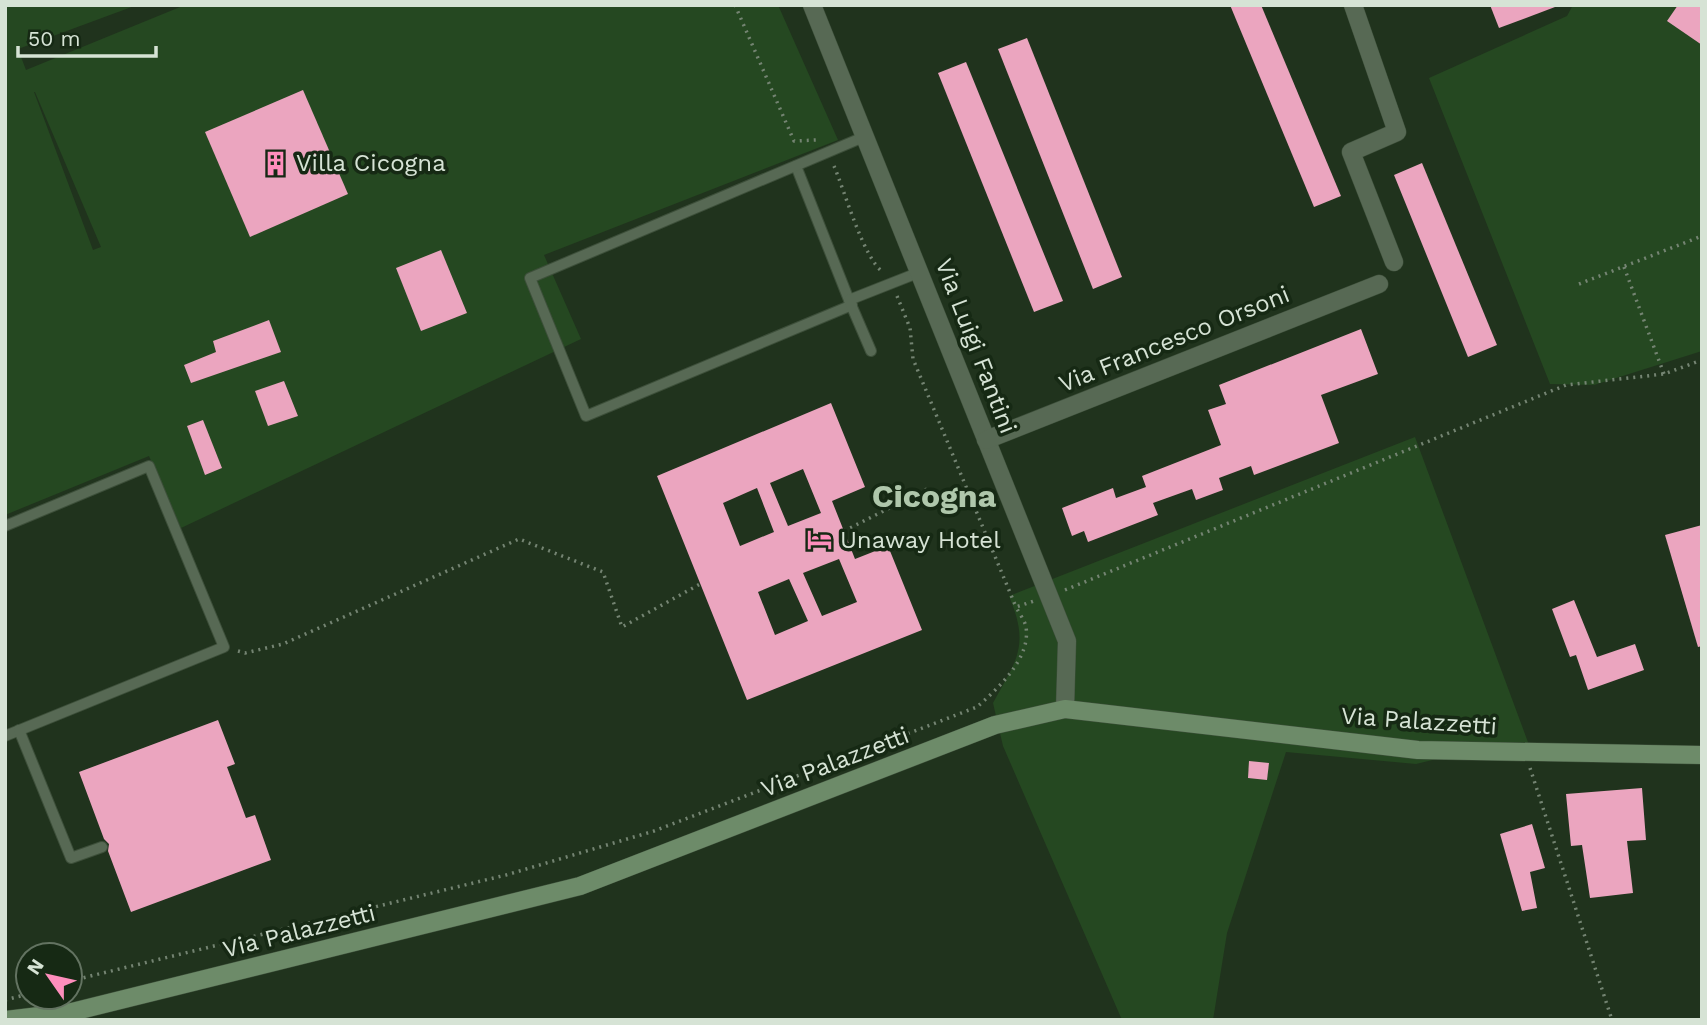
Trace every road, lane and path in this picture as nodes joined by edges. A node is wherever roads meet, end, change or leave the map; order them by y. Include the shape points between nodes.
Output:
1 (812, 5) edge
2 (1353, 5) edge
3 (866, 136) junction
4 (796, 166) junction
5 (1702, 236) edge
6 (1394, 262) dead end
7 (1623, 267) junction
8 (920, 272) junction
9 (1379, 284) dead end
10 (1579, 284) dead end
11 (851, 302) junction
12 (871, 351) dead end
13 (1702, 360) edge
14 (1664, 374) junction
15 (986, 440) junction
16 (929, 488) dead end
17 (5, 526) edge
18 (844, 531) dead end
19 (702, 583) dead end
20 (1048, 596) junction
21 (224, 647) junction
22 (1065, 709) junction
23 (19, 730) junction
24 (5, 736) edge
25 (1525, 753) junction
26 (1702, 755) edge
27 (102, 847) dead end
28 (84, 978) edge
29 (6, 1020) edge
30 (1612, 1020) edge

1 - 3 street, Via Luigi Fantini
2 - 6 street via 1397,132 1351,152
3 - 4 lane
3 - 8 street, Via Luigi Fantini
4 - 11 lane
4 - 11 lane via 530,278 586,415
5 - 7 path
7 - 10 path
7 - 14 path
8 - 11 lane
8 - 15 street, Via Luigi Fantini
9 - 15 street, Via Francesco Orsoni
11 - 12 lane
13 - 14 path
14 - 20 path via 1566,385
15 - 20 street, Via Luigi Fantini
16 - 18 path
17 - 21 lane via 149,466
19 - 21 path via 622,626 603,572 519,539 283,645 245,653
20 - 22 street, Via Luigi Fantini via 1067,641
20 - 28 path via 1016,607 1026,628 1023,649 1006,681 977,707 654,831 506,875
21 - 23 lane
22 - 25 main road, Via Palazzetti via 1418,750
22 - 29 main road, Via Palazzetti via 995,725 580,886 72,1012
23 - 24 lane
23 - 27 lane via 71,858
25 - 26 main road, Via Palazzetti
25 - 30 path

